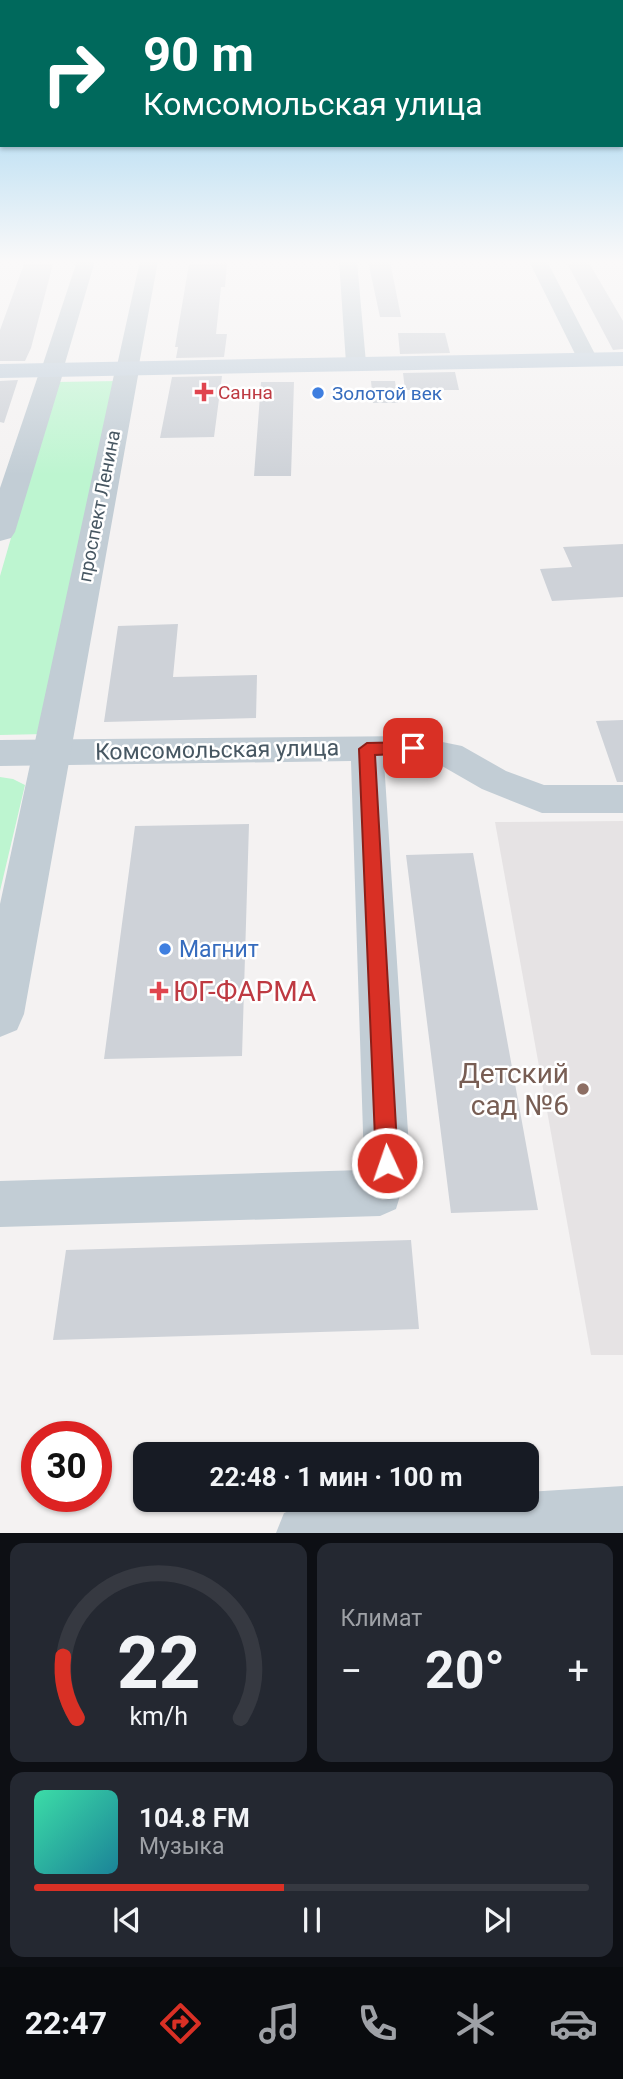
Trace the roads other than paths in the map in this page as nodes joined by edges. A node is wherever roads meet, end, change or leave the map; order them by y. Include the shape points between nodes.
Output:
1 (64, 333) edge
2 (135, 333) edge
3 (354, 333) edge
4 (574, 333) edge
5 (623, 359) edge
6 (588, 360) junction
7 (356, 363) junction
8 (52, 370) junction
9 (127, 370) junction
10 (0, 371) edge
11 (0, 532) edge
12 (367, 749) junction
13 (51, 752) junction
14 (0, 753) edge
15 (623, 799) edge
16 (0, 1014) edge
17 (0, 1204) edge
18 (623, 1514) edge
19 (304, 1533) edge

1 - 8 street
2 - 9 street, проспект Ленина
3 - 7 street
4 - 6 street
5 - 6 main road
6 - 7 main road
7 - 9 main road
8 - 9 main road
8 - 10 main road
8 - 11 street
9 - 13 street, проспект Ленина
12 - 13 street, Комсомольская улица
12 - 15 street, Комсомольская улица via 413,748 450,755 494,780 542,799
12 - 17 street via 387,1163 380,1193
13 - 14 street
13 - 16 street, проспект Ленина
18 - 19 street

